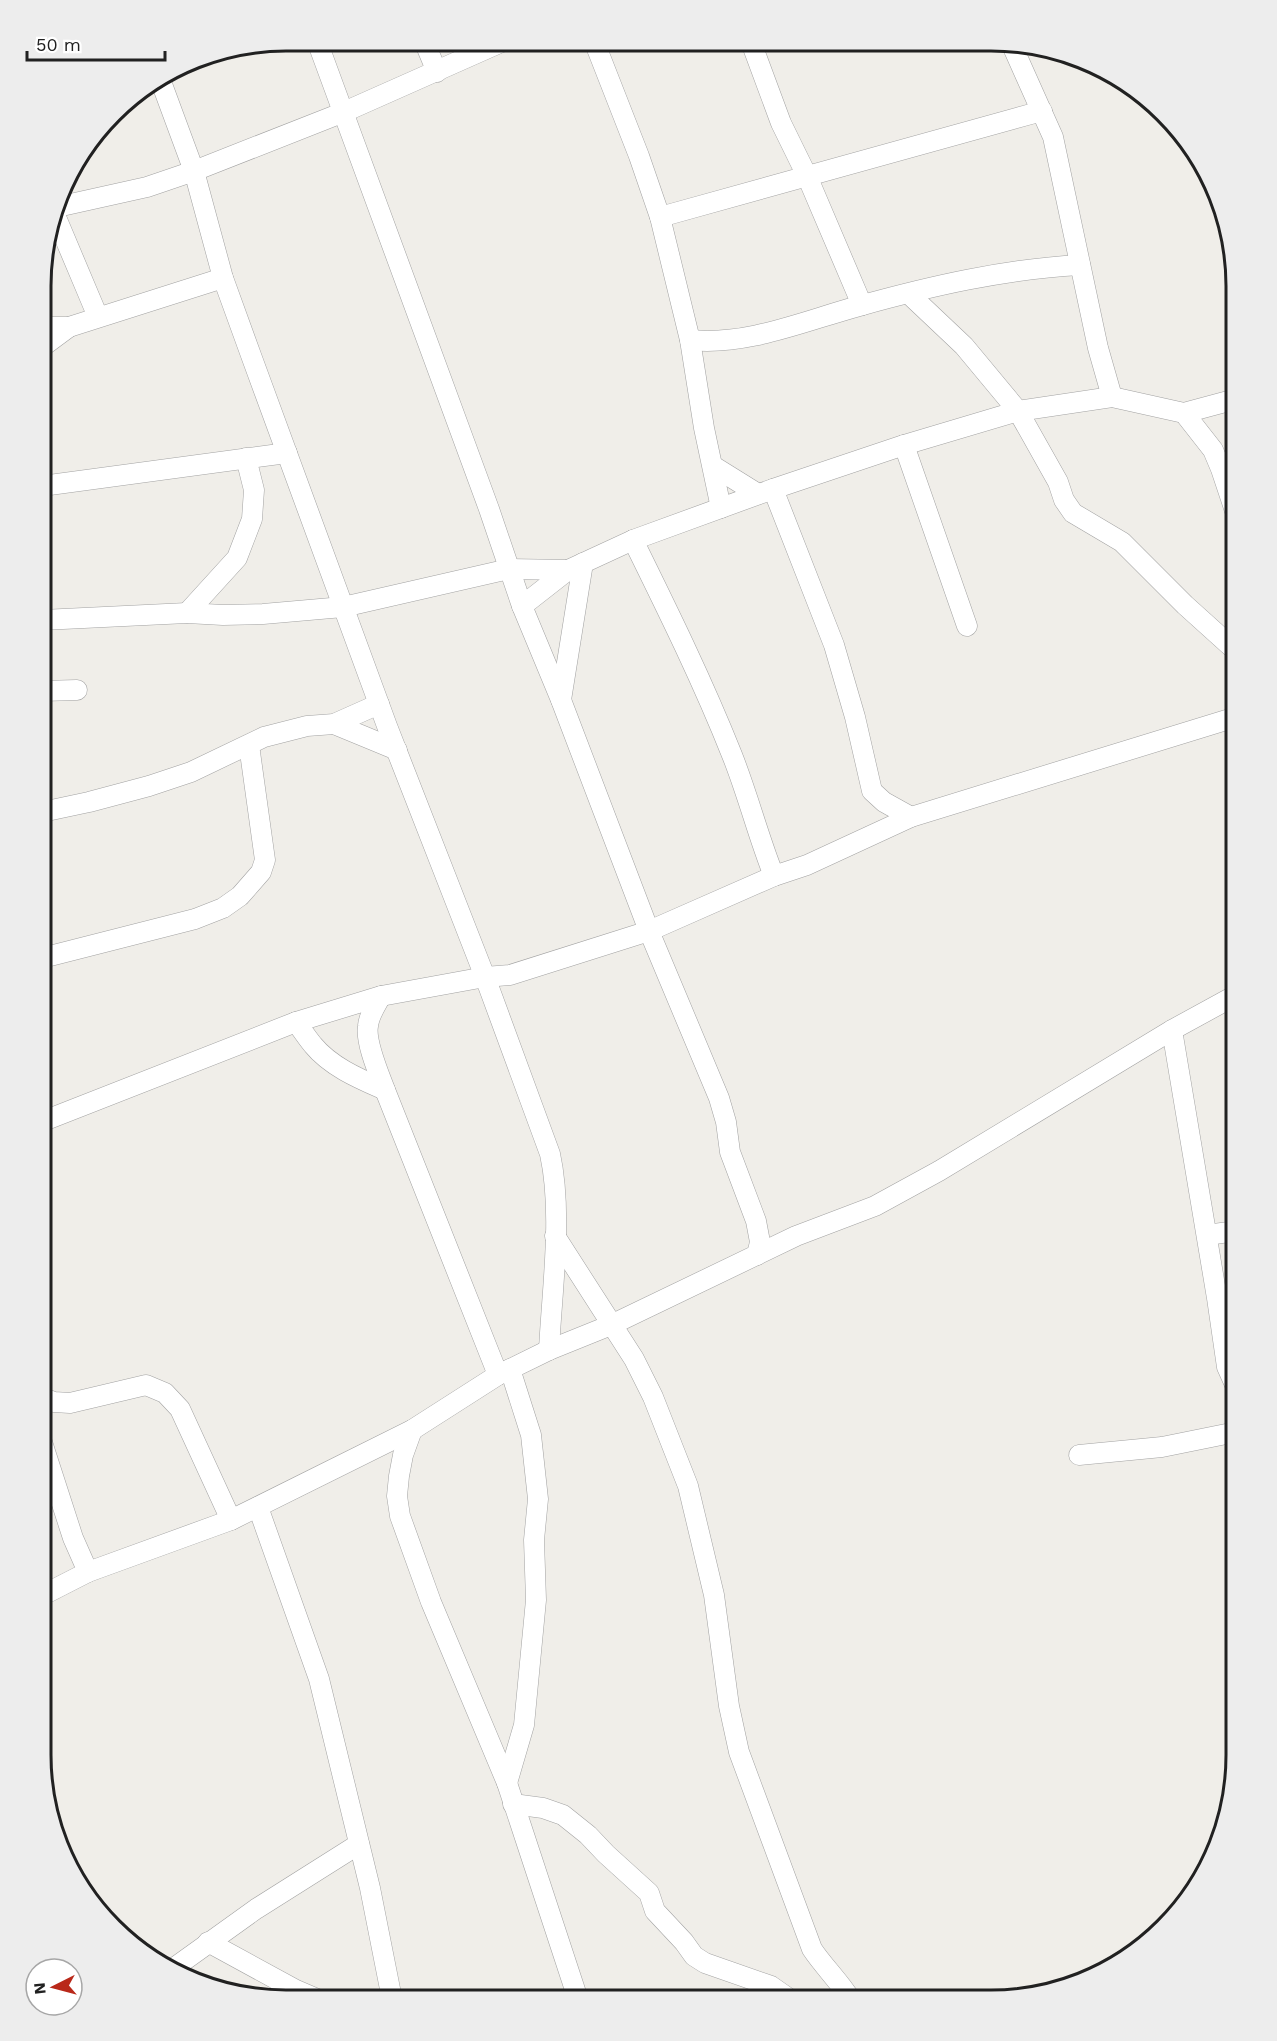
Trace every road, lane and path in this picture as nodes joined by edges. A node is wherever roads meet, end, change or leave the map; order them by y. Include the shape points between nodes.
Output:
1 (321, 51) edge
2 (428, 51) edge
3 (482, 51) edge
4 (598, 51) edge
5 (754, 51) edge
6 (1015, 53) edge
7 (437, 72) junction
8 (163, 86) edge
9 (1042, 111) junction
10 (344, 112) junction
11 (194, 171) junction
12 (807, 176) junction
13 (65, 205) edge
14 (660, 217) junction
15 (59, 225) edge
16 (1080, 265) junction
17 (224, 278) junction
18 (909, 294) junction
19 (862, 305) junction
20 (98, 317) junction
21 (51, 327) edge
22 (69, 327) junction
23 (51, 340) edge
24 (690, 340) junction
25 (1112, 397) junction
26 (1226, 402) edge
27 (1018, 411) junction
28 (1184, 412) junction
29 (904, 445) junction
30 (287, 453) junction
31 (246, 458) junction
32 (713, 466) junction
33 (1226, 484) edge
34 (51, 485) edge
35 (765, 491) junction
36 (721, 507) junction
37 (633, 540) junction
38 (576, 567) junction
39 (509, 569) junction
40 (522, 606) junction
41 (344, 607) junction
42 (187, 613) junction
43 (51, 620) edge
44 (967, 626) dead end
45 (1226, 642) edge
46 (77, 690) dead end
47 (51, 691) edge
48 (561, 700) junction
49 (379, 704) junction
50 (1226, 720) edge
51 (334, 724) junction
52 (249, 745) junction
53 (397, 750) junction
54 (51, 810) edge
55 (911, 817) junction
56 (774, 876) junction
57 (649, 931) junction
58 (51, 956) edge
59 (485, 977) junction
60 (381, 996) junction
61 (1226, 1001) edge
62 (296, 1022) junction
63 (1173, 1030) junction
64 (385, 1090) junction
65 (51, 1118) edge
66 (1226, 1232) edge
67 (1207, 1234) junction
68 (555, 1236) junction
69 (757, 1255) junction
70 (611, 1325) junction
71 (549, 1350) junction
72 (1226, 1360) edge
73 (504, 1372) junction
74 (51, 1401) edge
75 (412, 1430) junction
76 (1226, 1434) edge
77 (1079, 1455) dead end
78 (51, 1469) edge
79 (258, 1508) junction
80 (231, 1520) junction
81 (88, 1572) junction
82 (51, 1591) edge
83 (507, 1783) junction
84 (513, 1804) junction
85 (359, 1844) junction
86 (208, 1942) junction
87 (179, 1964) edge
88 (296, 1990) edge
89 (390, 1990) edge
90 (575, 1990) edge
91 (777, 1990) edge
92 (845, 1990) edge

1 - 10 street
2 - 7 street
3 - 7 street
4 - 14 street
5 - 12 street via 781,123
6 - 9 street
7 - 10 street
8 - 11 street
9 - 12 street
9 - 16 street via 1063,178
10 - 11 street
10 - 39 street
11 - 13 street via 147,187
11 - 17 street
12 - 14 street
12 - 19 street
14 - 24 street
15 - 20 street
16 - 18 street via 1006,272
16 - 25 street
17 - 20 street
17 - 30 street
18 - 19 street
18 - 27 street via 964,346
19 - 24 street via 753,336 709,342
20 - 22 street
21 - 22 street
22 - 23 street
24 - 32 street
25 - 27 street
25 - 28 street
26 - 28 street
27 - 29 street
27 - 45 street via 1072,513 1122,542
28 - 33 street via 1213,450
29 - 35 street
29 - 44 street
30 - 31 street
30 - 41 street
31 - 34 street
31 - 42 street via 254,490 252,519 237,558
32 - 35 street
32 - 36 street
35 - 36 street
35 - 55 street via 834,645 872,791
36 - 37 street
37 - 38 street
37 - 56 street via 733,756
38 - 39 street
38 - 40 street
38 - 48 street
39 - 40 street
39 - 41 street
40 - 48 street
41 - 42 street via 263,614
41 - 49 street
42 - 43 street
46 - 47 street
48 - 57 street
49 - 51 street
49 - 53 street
50 - 55 street
51 - 52 street via 281,732
51 - 53 street
52 - 54 street via 149,786
52 - 58 street via 265,860 261,872 240,896 195,919
53 - 59 street
55 - 56 street
56 - 57 street
57 - 59 street via 510,975
57 - 69 street via 719,1098 730,1152 756,1221 760,1242
59 - 60 street
59 - 68 street via 550,1154 555,1175
60 - 62 street
60 - 64 street via 367,1028
61 - 63 street
62 - 64 street via 330,1061
62 - 65 street
63 - 67 street
63 - 69 street via 875,1206
64 - 73 street
66 - 67 street
67 - 72 street
68 - 70 street
68 - 71 street
69 - 70 street
70 - 71 street
70 - 92 street via 634,1359 688,1486 714,1595 739,1752 812,1949
71 - 73 street
73 - 75 street
73 - 83 street via 531,1435 538,1499 534,1540 536,1600 524,1725
74 - 80 street via 70,1403 146,1385 165,1393 180,1409
75 - 79 street
75 - 83 street via 399,1476 400,1516 431,1602
76 - 77 street via 1162,1447
78 - 81 street
79 - 80 street
79 - 85 street via 319,1679
80 - 81 street
81 - 82 street
83 - 84 street
84 - 90 street
84 - 91 street via 563,1815 588,1835 649,1893 655,1911 694,1956
85 - 86 street
85 - 89 street
86 - 87 street
86 - 88 street

